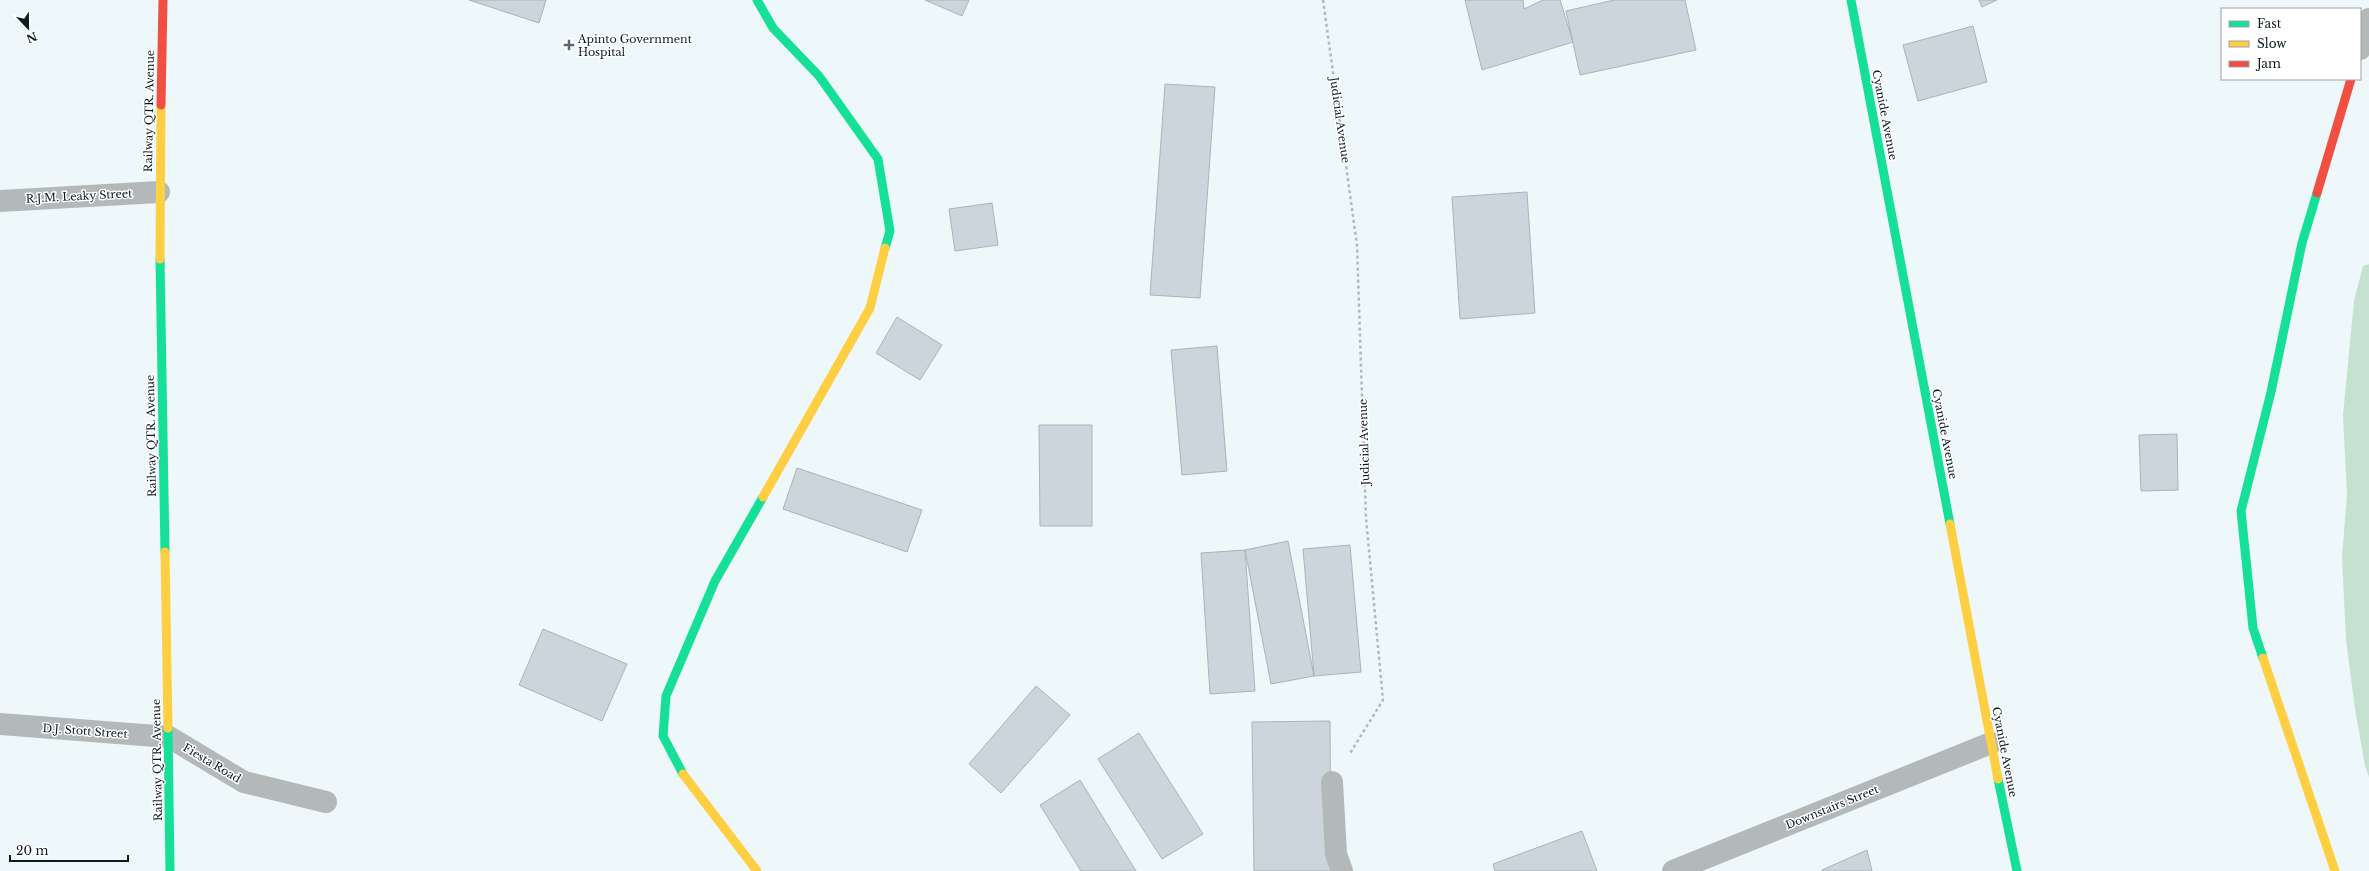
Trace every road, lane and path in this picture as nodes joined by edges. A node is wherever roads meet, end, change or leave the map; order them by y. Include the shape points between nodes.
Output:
1 (163, 0) edge
2 (757, 0) edge
3 (1323, 0) edge
4 (1851, 0) edge
5 (2369, 19) edge
6 (2361, 46) edge
7 (2351, 80) edge
8 (159, 192) junction
9 (0, 201) edge
10 (0, 724) edge
11 (169, 737) junction
12 (1991, 743) junction
13 (1332, 782) joint
14 (326, 802) dead end
15 (170, 871) edge
16 (757, 871) edge
17 (1342, 871) edge
18 (1674, 871) edge
19 (2017, 871) edge
20 (2335, 871) edge

1 - 8 street, Railway QTR. Avenue
2 - 16 street via 773,28 819,76 878,159 890,230 870,308 715,581 666,696 663,736 678,768
3 - 13 path, Judicial Avenue via 1357,245 1366,518 1382,700
4 - 12 street, Cyanide Avenue
5 - 6 street
7 - 20 street via 2302,243 2271,392 2241,512 2253,628
8 - 9 street, R.J.M. Leaky Street
8 - 11 street, Railway QTR. Avenue
10 - 11 street, D.J. Stott Street
11 - 14 street, Fiesta Road via 244,782
11 - 15 street, Railway QTR. Avenue
12 - 18 street, Downstairs Street
12 - 19 street, Cyanide Avenue
13 - 17 street via 1336,854

